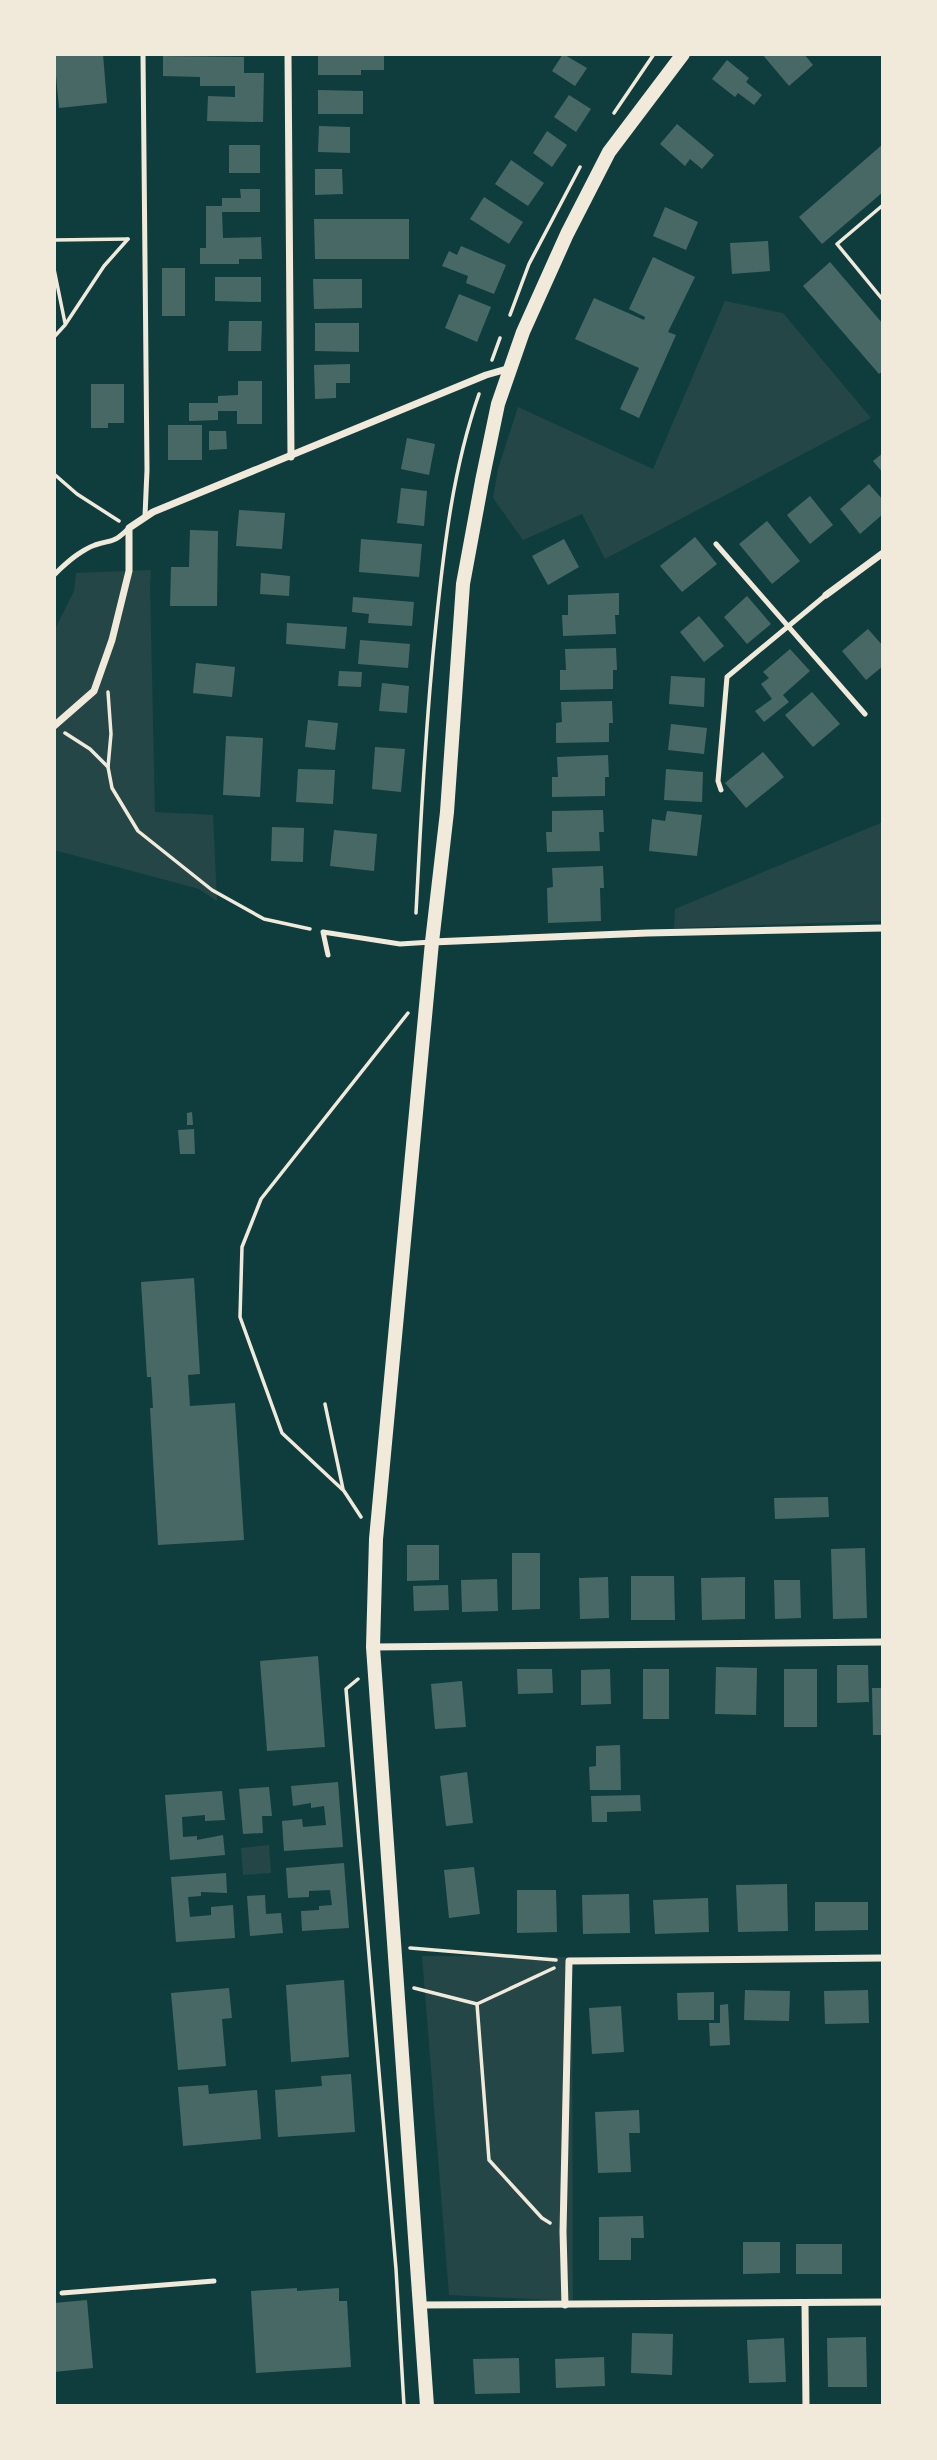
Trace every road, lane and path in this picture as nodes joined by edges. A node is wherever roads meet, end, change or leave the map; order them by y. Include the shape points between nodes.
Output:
1 (143, 54) edge
2 (288, 54) edge
3 (684, 54) edge
4 (883, 205) edge
5 (145, 238) junction
6 (128, 239) junction
7 (54, 240) edge
8 (54, 269) edge
9 (883, 300) edge
10 (65, 325) junction
11 (54, 337) edge
12 (511, 368) junction
13 (291, 457) junction
14 (54, 474) edge
15 (145, 516) junction
16 (129, 528) junction
17 (716, 544) dead end
18 (883, 553) edge
19 (54, 575) edge
20 (826, 595) joint
21 (789, 625) junction
22 (101, 670) junction
23 (865, 714) dead end
24 (54, 726) edge
25 (108, 767) junction
26 (721, 790) dead end
27 (883, 928) edge
28 (323, 932) junction
29 (432, 942) junction
30 (328, 955) dead end
31 (426, 1005) junction
32 (325, 1404) dead end
33 (344, 1491) junction
34 (376, 1539) junction
35 (883, 1642) edge
36 (373, 1647) junction
37 (361, 1677) dead end
38 (394, 1947) junction
39 (883, 1958) edge
40 (569, 1961) junction
41 (397, 1984) junction
42 (477, 2004) junction
43 (563, 2232) junction
44 (214, 2281) dead end
45 (62, 2293) dead end
46 (883, 2302) edge
47 (805, 2304) junction
48 (420, 2305) junction
49 (565, 2305) junction
50 (404, 2406) edge
51 (427, 2406) edge
52 (806, 2406) edge

1 - 5 lane
2 - 13 street
3 - 12 main road via 609,152 562,246
4 - 9 path via 837,244
5 - 6 path
5 - 15 lane
6 - 7 path
6 - 10 path
8 - 10 path
10 - 11 path
12 - 13 street
12 - 29 main road via 498,404 463,584 447,812
13 - 15 street
14 - 16 path
15 - 16 street
16 - 19 lane via 115,541 95,545 70,559
16 - 22 street via 129,571
17 - 21 lane
18 - 20 street
20 - 21 lane
21 - 23 lane
21 - 26 lane via 727,677
22 - 24 street via 94,691
22 - 25 path via 109,695
24 - 25 path
25 - 28 path via 112,788 138,831 212,890 264,919
27 - 29 street
28 - 29 lane via 400,944
28 - 30 lane
29 - 31 main road
31 - 33 path via 410,1011 261,1199 242,1247 240,1317 282,1433
31 - 34 main road
32 - 33 path
33 - 34 path
34 - 36 main road
35 - 36 street
36 - 38 main road
37 - 50 path via 346,1689
38 - 40 path
38 - 41 main road
39 - 40 street
40 - 42 path
40 - 43 street
41 - 42 path
41 - 48 main road
42 - 43 path via 489,2160 542,2218
43 - 49 street
44 - 45 lane
46 - 47 street
47 - 49 street
47 - 52 street
48 - 49 street
48 - 51 main road

